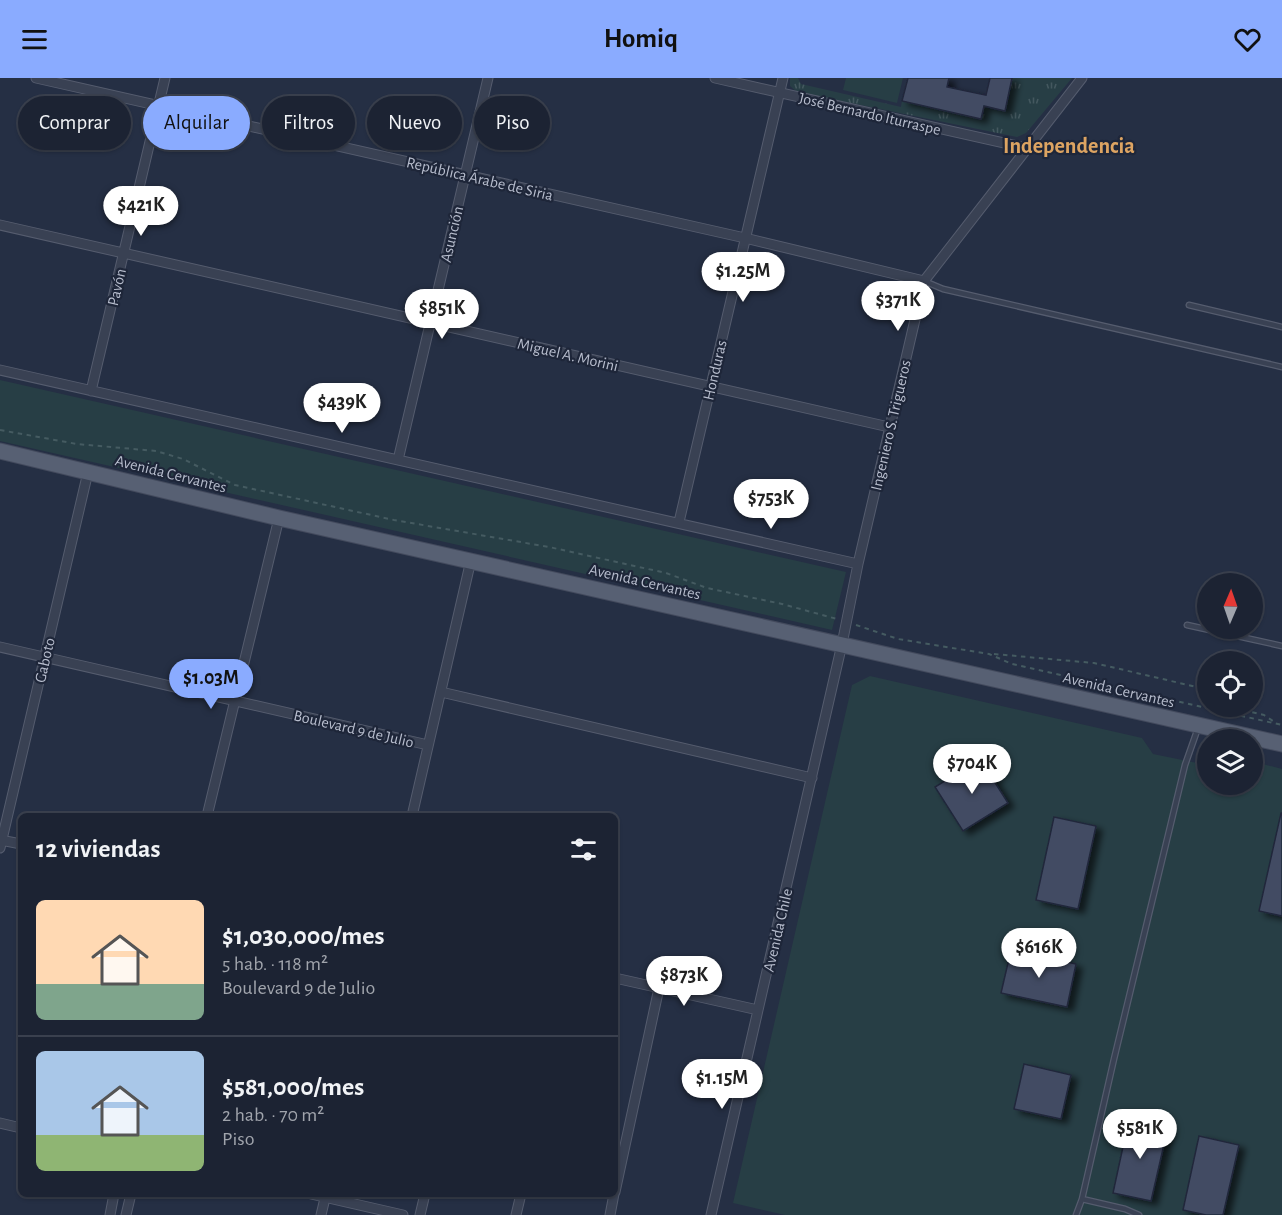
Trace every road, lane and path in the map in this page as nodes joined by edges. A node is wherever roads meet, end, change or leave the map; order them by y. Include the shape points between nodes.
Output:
1 (36, 78) edge
2 (165, 78) edge
3 (488, 78) edge
4 (715, 78) edge
5 (783, 78) edge
6 (1082, 78) edge
7 (779, 92) junction
8 (160, 96) edge
9 (143, 103) edge
10 (250, 127) edge
11 (1026, 147) junction
12 (148, 150) edge
13 (464, 175) junction
14 (0, 225) edge
15 (745, 238) junction
16 (123, 254) junction
17 (924, 281) junction
18 (1189, 305) dead end
19 (431, 324) junction
20 (1282, 327) edge
21 (1282, 367) edge
22 (0, 370) edge
23 (710, 386) junction
24 (91, 391) junction
25 (889, 427) junction
26 (0, 429) edge
27 (0, 451) edge
28 (398, 460) junction
29 (88, 472) junction
30 (279, 518) junction
31 (679, 522) junction
32 (471, 560) junction
33 (858, 564) junction
34 (847, 621) junction
35 (1187, 625) dead end
36 (842, 644) junction
37 (1282, 646) edge
38 (0, 647) edge
39 (989, 654) junction
40 (45, 657) junction
41 (1197, 687) edge
42 (441, 692) junction
43 (234, 701) junction
44 (1263, 715) edge
45 (1275, 723) junction
46 (1199, 725) junction
47 (1282, 725) edge
48 (1282, 744) edge
49 (428, 745) junction
50 (812, 778) junction
51 (208, 813) edge
52 (413, 813) edge
53 (1, 842) edge
54 (18, 844) edge
55 (618, 979) edge
56 (659, 988) junction
57 (758, 1010) junction
58 (0, 1123) edge
59 (18, 1127) edge
60 (618, 1179) edge
61 (113, 1197) edge
62 (129, 1197) edge
63 (326, 1197) edge
64 (330, 1197) edge
65 (424, 1197) edge
66 (520, 1197) edge
67 (614, 1197) edge
68 (1082, 1199) junction
69 (110, 1215) edge
70 (126, 1215) edge
71 (321, 1215) edge
72 (403, 1215) edge
73 (420, 1215) edge
74 (516, 1215) edge
75 (610, 1215) edge
76 (711, 1215) edge
77 (1076, 1215) edge
78 (1139, 1215) edge

1 - 9 street, República Árabe de Siria
2 - 8 street, Pavón
3 - 13 street, Asunción
4 - 7 street, José Bernardo Iturraspe
5 - 7 street, Honduras
6 - 11 street, Ingeniero S. Trigueros
7 - 11 street, José Bernardo Iturraspe
7 - 15 street, Honduras
10 - 13 street, República Árabe de Siria
11 - 17 street, Ingeniero S. Trigueros
12 - 16 street, Pavón
13 - 15 street, República Árabe de Siria
13 - 19 street, Asunción
14 - 16 street, Miguel A. Morini
15 - 17 street, República Árabe de Siria
15 - 23 street, Honduras
16 - 19 street, Miguel A. Morini
16 - 24 street, Pavón
17 - 21 lane via 942,289
17 - 25 street, Ingeniero S. Trigueros
18 - 20 lane
19 - 23 street, Miguel A. Morini
19 - 28 street, Asunción
22 - 24 street
23 - 25 street, Miguel A. Morini
23 - 31 street, Honduras
24 - 28 street
25 - 33 street, Ingeniero S. Trigueros
26 - 34 path via 77,444 156,451 183,459 235,485 666,573 707,588
27 - 29 main road, Avenida Cervantes
28 - 31 street
29 - 30 main road, Avenida Cervantes
29 - 40 street, Gaboto
30 - 32 main road, Avenida Cervantes
30 - 43 street
31 - 33 street
32 - 36 main road, Avenida Cervantes
32 - 42 street
33 - 34 street, Ingeniero S. Trigueros
34 - 36 street, Ingeniero S. Trigueros
34 - 39 path via 898,639
35 - 37 lane
36 - 46 main road, Avenida Cervantes
36 - 50 street, Avenida Chile
38 - 40 street, Boulevard 9 de Julio
39 - 41 path via 1094,663
39 - 45 path via 1012,664
40 - 43 street, Boulevard 9 de Julio
40 - 53 street, Gaboto
42 - 49 street
42 - 50 street
43 - 49 street, Boulevard 9 de Julio
43 - 51 street
44 - 45 path
45 - 47 path
46 - 48 main road, Avenida Cervantes
46 - 68 lane via 1185,765
49 - 52 street
50 - 57 street, Avenida Chile
53 - 54 street
55 - 56 street
56 - 57 street
56 - 60 street
57 - 76 street, Avenida Chile
58 - 59 street
61 - 69 street
62 - 70 street
63 - 71 street
64 - 72 street
65 - 73 street
66 - 74 street
67 - 75 street
68 - 77 lane
68 - 78 lane

